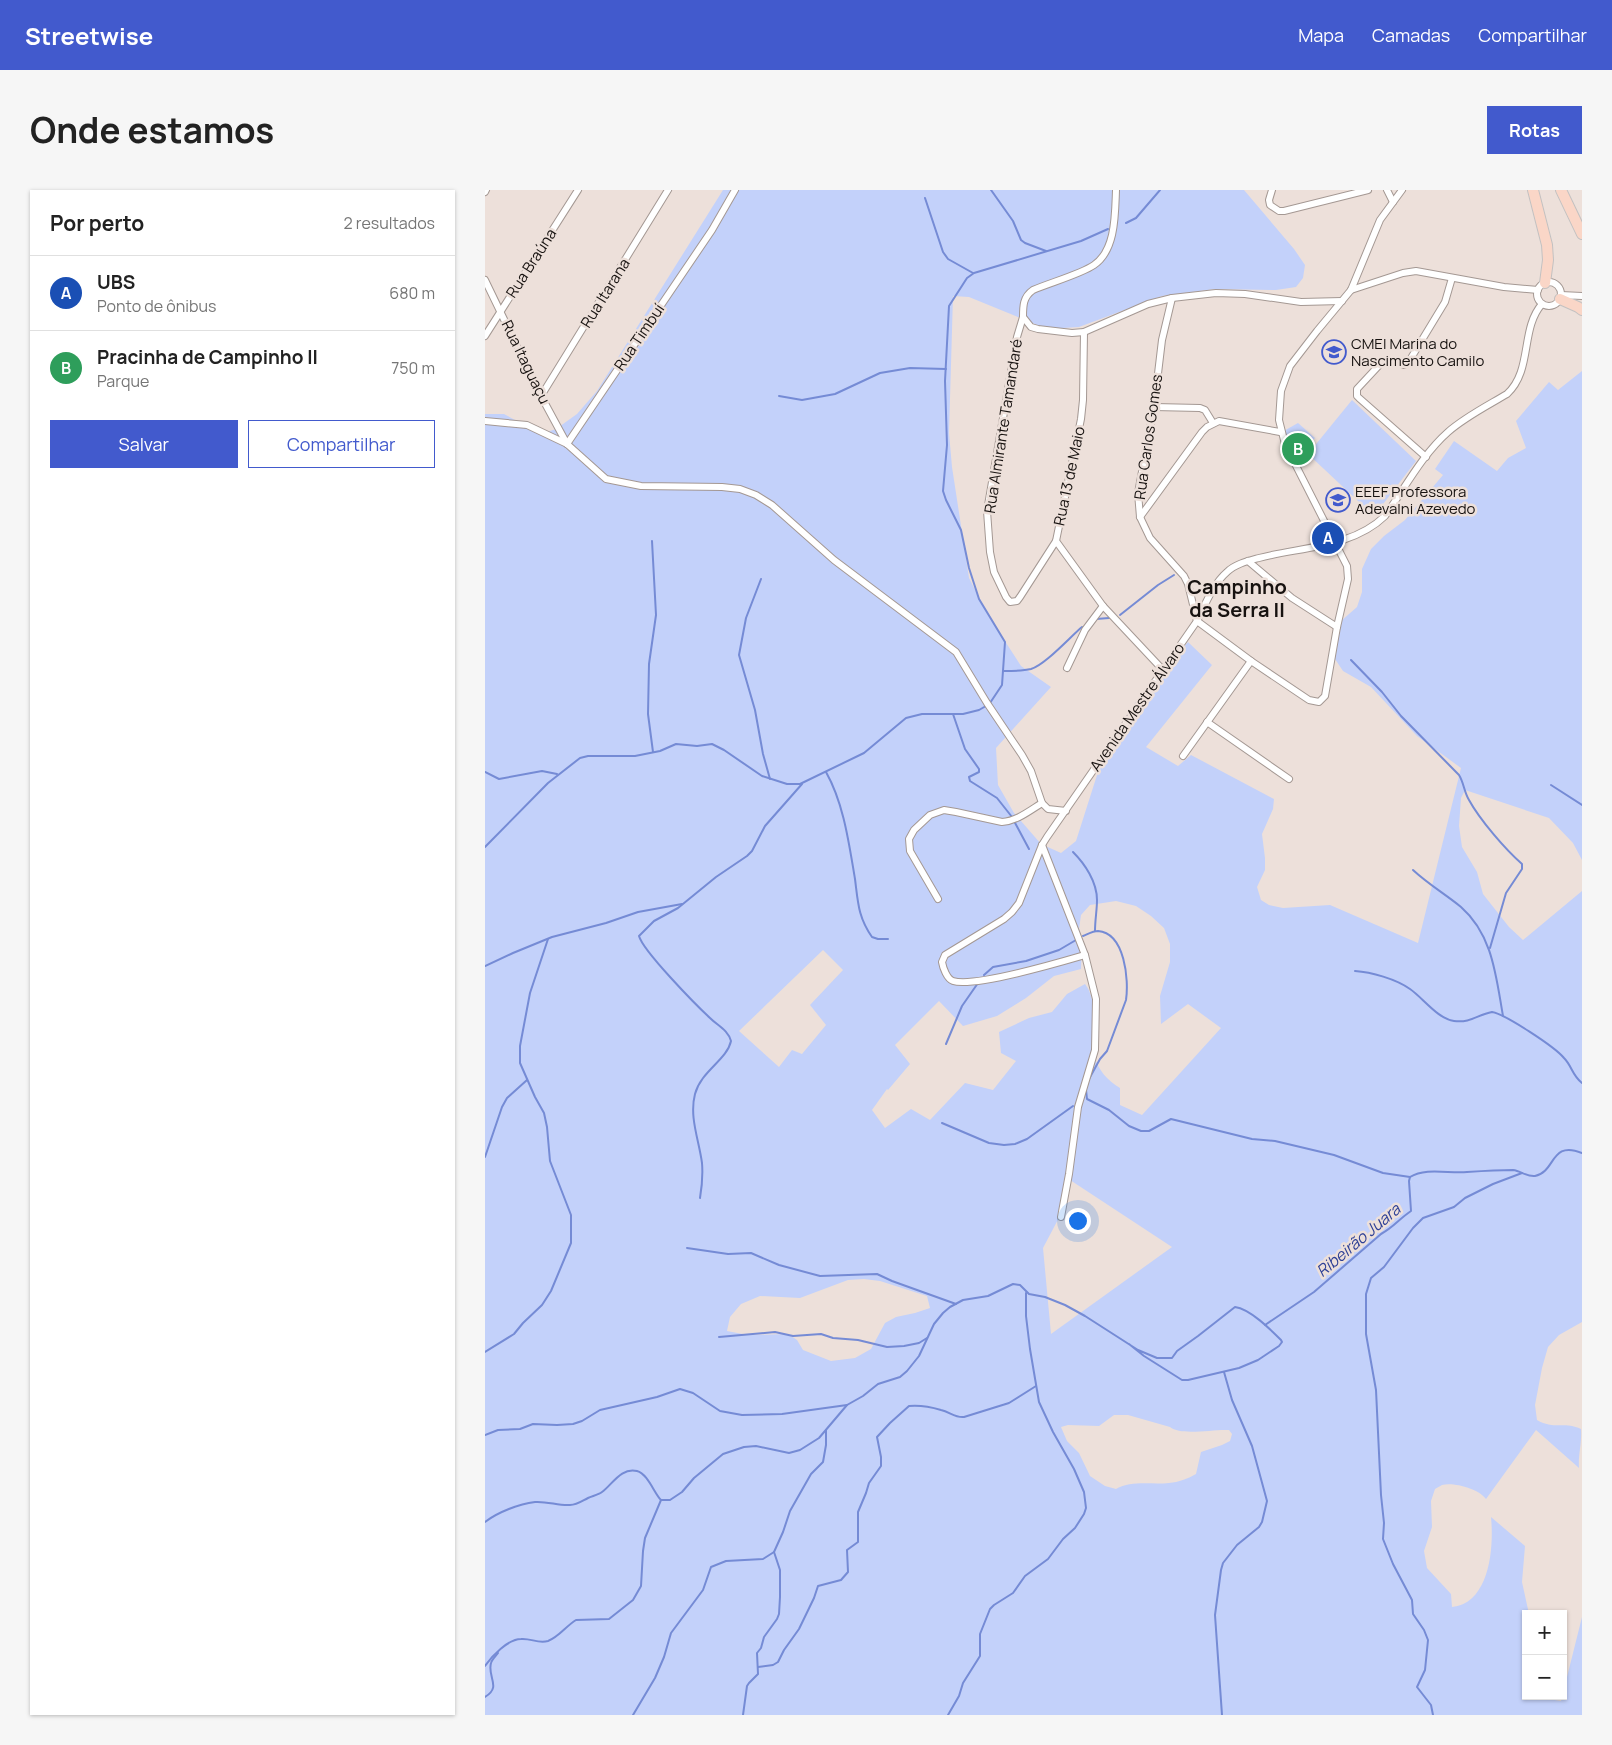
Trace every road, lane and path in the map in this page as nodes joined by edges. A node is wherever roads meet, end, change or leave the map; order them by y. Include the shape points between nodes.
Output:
1 (578, 190) edge
2 (668, 190) edge
3 (735, 190) edge
4 (1117, 190) edge
5 (1272, 190) edge
6 (1368, 190) edge
7 (1387, 190) edge
8 (1402, 190) edge
9 (1533, 190) edge
10 (1561, 190) edge
11 (1393, 202) junction
12 (1582, 234) edge
13 (1452, 278) junction
14 (485, 280) edge
15 (1541, 287) junction
16 (1351, 290) junction
17 (1561, 296) junction
18 (1581, 296) edge
19 (1173, 298) junction
20 (1342, 301) junction
21 (1542, 304) junction
22 (501, 310) junction
23 (1582, 310) edge
24 (1023, 317) junction
25 (1084, 332) junction
26 (485, 336) edge
27 (541, 396) junction
28 (1154, 407) junction
29 (485, 421) edge
30 (1213, 423) junction
31 (1281, 432) junction
32 (567, 444) junction
33 (1426, 457) junction
34 (1140, 518) junction
35 (1056, 541) junction
36 (1335, 542) junction
37 (1248, 561) junction
38 (1103, 606) junction
39 (1197, 621) junction
40 (1337, 627) junction
41 (1251, 661) junction
42 (1067, 668) dead end
43 (1163, 670) junction
44 (1207, 722) junction
45 (1183, 756) dead end
46 (1289, 779) dead end
47 (1042, 803) junction
48 (1066, 811) junction
49 (1042, 845) junction
50 (938, 899) dead end
51 (1085, 955) junction
52 (1061, 1217) dead end

1 - 22 street, Rua Braúna
2 - 27 street, Rua Itarana
3 - 32 street, Rua Timbuí via 712,230
4 - 24 street via 1111,239 1104,255 1092,266 1029,293 1024,302
5 - 6 street via 1269,203 1279,211
7 - 11 street
8 - 11 street
9 - 15 main road via 1548,253
10 - 12 main road
11 - 16 street via 1380,220
13 - 15 street via 1504,287
13 - 16 street via 1416,271
13 - 33 street via 1445,302 1408,363 1404,366 1384,360 1356,393
14 - 22 street, Rua Itaguaçu
15 - 17 street via 1551,282 1557,285
15 - 21 street via 1538,299
16 - 20 street
17 - 18 street
17 - 21 street via 1554,305
17 - 23 main road
19 - 20 street via 1216,293 1301,302
19 - 25 street via 1148,304
19 - 28 street, Rua Carlos Gomes via 1160,350
20 - 31 street via 1290,366 1281,391
21 - 33 street, Avenida Mestre Álvaro via 1533,316 1520,376 1513,389 1449,430
22 - 26 street, Rua Braúna
22 - 27 street, Rua Itaguaçu
24 - 25 street via 1031,327 1038,329
24 - 35 street, Rua Almirante Tamandaré via 987,511 994,572 1010,602 1020,598
25 - 35 street, Rua 13 de Maio via 1081,419
27 - 32 street, Rua Itaguaçu
28 - 30 street via 1200,408
28 - 34 street, Rua Carlos Gomes via 1138,493
29 - 32 street via 527,425
30 - 31 street via 1227,421
30 - 34 street via 1202,432
31 - 36 street
32 - 47 street via 607,479 641,486 740,489 772,505 833,560 952,648 1023,755
33 - 36 street, Avenida Mestre Álvaro via 1378,523
34 - 39 street, Rua Carlos Gomes via 1150,538 1184,576
35 - 38 street, Rua 13 de Maio
36 - 37 street, Avenida Mestre Álvaro
36 - 40 street via 1347,566 1348,579
37 - 39 street, Avenida Mestre Álvaro via 1227,572
37 - 40 street via 1292,598
38 - 42 street via 1085,630
38 - 43 street, Rua 13 de Maio
39 - 41 street
39 - 43 street, Avenida Mestre Álvaro
40 - 41 street via 1323,700 1309,700
41 - 44 street
43 - 48 street, Avenida Mestre Álvaro
44 - 45 street
44 - 46 street
47 - 48 street via 1051,810
47 - 50 street via 1008,822 944,810 930,815 914,830 909,839 910,851
48 - 49 street, Avenida Mestre Álvaro
49 - 51 street
49 - 51 street, Avenida Mestre Álvaro via 1019,903 1012,912 945,955 943,967 952,981 975,982
51 - 52 street via 1096,999 1096,1042 1078,1107

